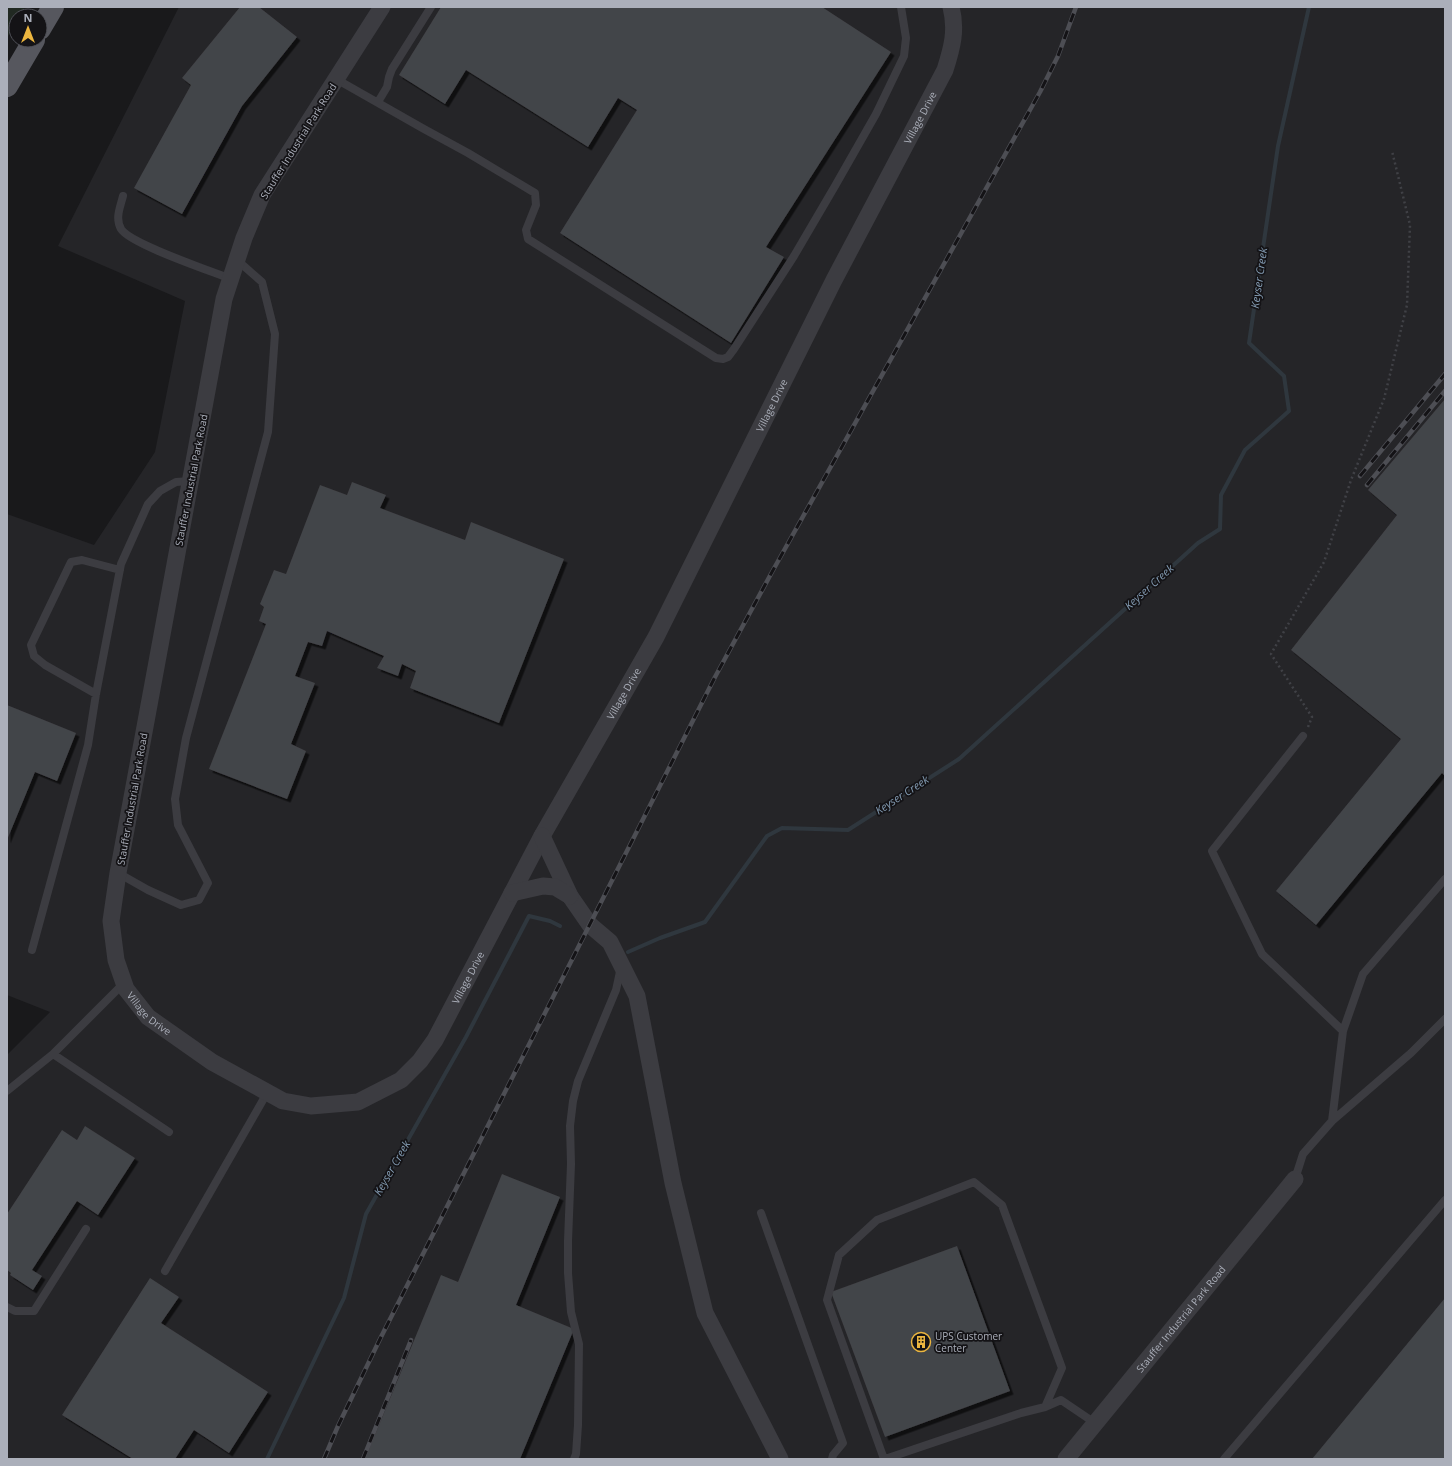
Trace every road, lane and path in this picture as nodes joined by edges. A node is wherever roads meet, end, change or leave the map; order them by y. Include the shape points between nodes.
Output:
1 (382, 7) edge
2 (431, 7) edge
3 (901, 7) edge
4 (950, 7) edge
5 (29, 48) edge
6 (336, 78) junction
7 (7, 86) edge
8 (378, 102) junction
9 (1392, 151) dead end
10 (123, 196) dead end
11 (237, 260) junction
12 (230, 279) junction
13 (190, 481) junction
14 (120, 570) junction
15 (96, 694) junction
16 (1303, 736) joint
17 (542, 836) junction
18 (118, 872) junction
19 (1445, 879) edge
20 (512, 893) junction
21 (570, 896) junction
22 (32, 950) dead end
23 (621, 964) junction
24 (125, 986) junction
25 (1445, 1019) edge
26 (1343, 1031) junction
27 (53, 1054) junction
28 (7, 1091) edge
29 (268, 1093) junction
30 (1332, 1121) junction
31 (169, 1132) dead end
32 (1295, 1179) joint
33 (1445, 1200) edge
34 (761, 1214) dead end
35 (86, 1229) dead end
36 (164, 1271) dead end
37 (7, 1307) edge
38 (1045, 1407) junction
39 (1095, 1423) junction
40 (574, 1459) edge
41 (780, 1459) edge
42 (832, 1459) edge
43 (884, 1459) edge
44 (1066, 1459) edge
45 (1224, 1459) edge

1 - 6 street, Stauffer Industrial Park Road
2 - 8 lane via 392,69 387,88
3 - 8 lane via 906,38 904,56 876,114 794,256 734,348 723,359 716,358 528,239 526,230 536,205 535,193
4 - 17 street, Village Drive via 955,23 945,70 834,280 656,637
5 - 7 main road
6 - 8 lane
6 - 11 street, Stauffer Industrial Park Road via 262,195
9 - 16 path via 1410,225 1407,305 1384,399 1351,480 1324,562 1271,654 1312,717
10 - 12 lane via 117,219 122,231 146,246
11 - 12 street, Stauffer Industrial Park Road
11 - 18 lane via 262,282 275,334 268,432 186,738 175,799 178,825 208,883 199,900 181,905 148,890
12 - 13 street, Stauffer Industrial Park Road via 224,299
13 - 14 lane via 176,482 160,491 148,504
13 - 18 street, Stauffer Industrial Park Road
14 - 15 lane
14 - 15 lane via 82,560 71,562 32,645 34,656 45,665
15 - 22 lane via 88,745
16 - 26 lane via 1212,851 1262,954
17 - 20 street, Village Drive
17 - 21 street
18 - 24 street, Stauffer Industrial Park Road via 111,921 116,960
19 - 26 lane via 1363,974
20 - 21 street via 543,886 555,887
20 - 29 street, Village Drive via 435,1040 420,1061 400,1080 358,1102 330,1105 311,1106 282,1101
21 - 23 street via 590,925 610,942
23 - 40 lane via 616,990 578,1081 570,1126 568,1273 571,1312 579,1344 578,1425
23 - 41 street via 637,996 673,1183 705,1313
24 - 27 lane
24 - 29 street, Village Drive via 148,1017 212,1062
25 - 30 lane via 1411,1053
26 - 30 lane
27 - 28 lane
27 - 31 lane
29 - 36 lane
30 - 32 lane via 1303,1154
32 - 39 street, Stauffer Industrial Park Road
33 - 45 lane
34 - 42 lane via 844,1443 832,1455
35 - 37 lane via 34,1310 14,1312
38 - 39 lane via 1061,1400
38 - 43 lane
38 - 43 lane via 1062,1368 1002,1204 974,1182 878,1220 839,1255 827,1300
39 - 44 street, Stauffer Industrial Park Road

